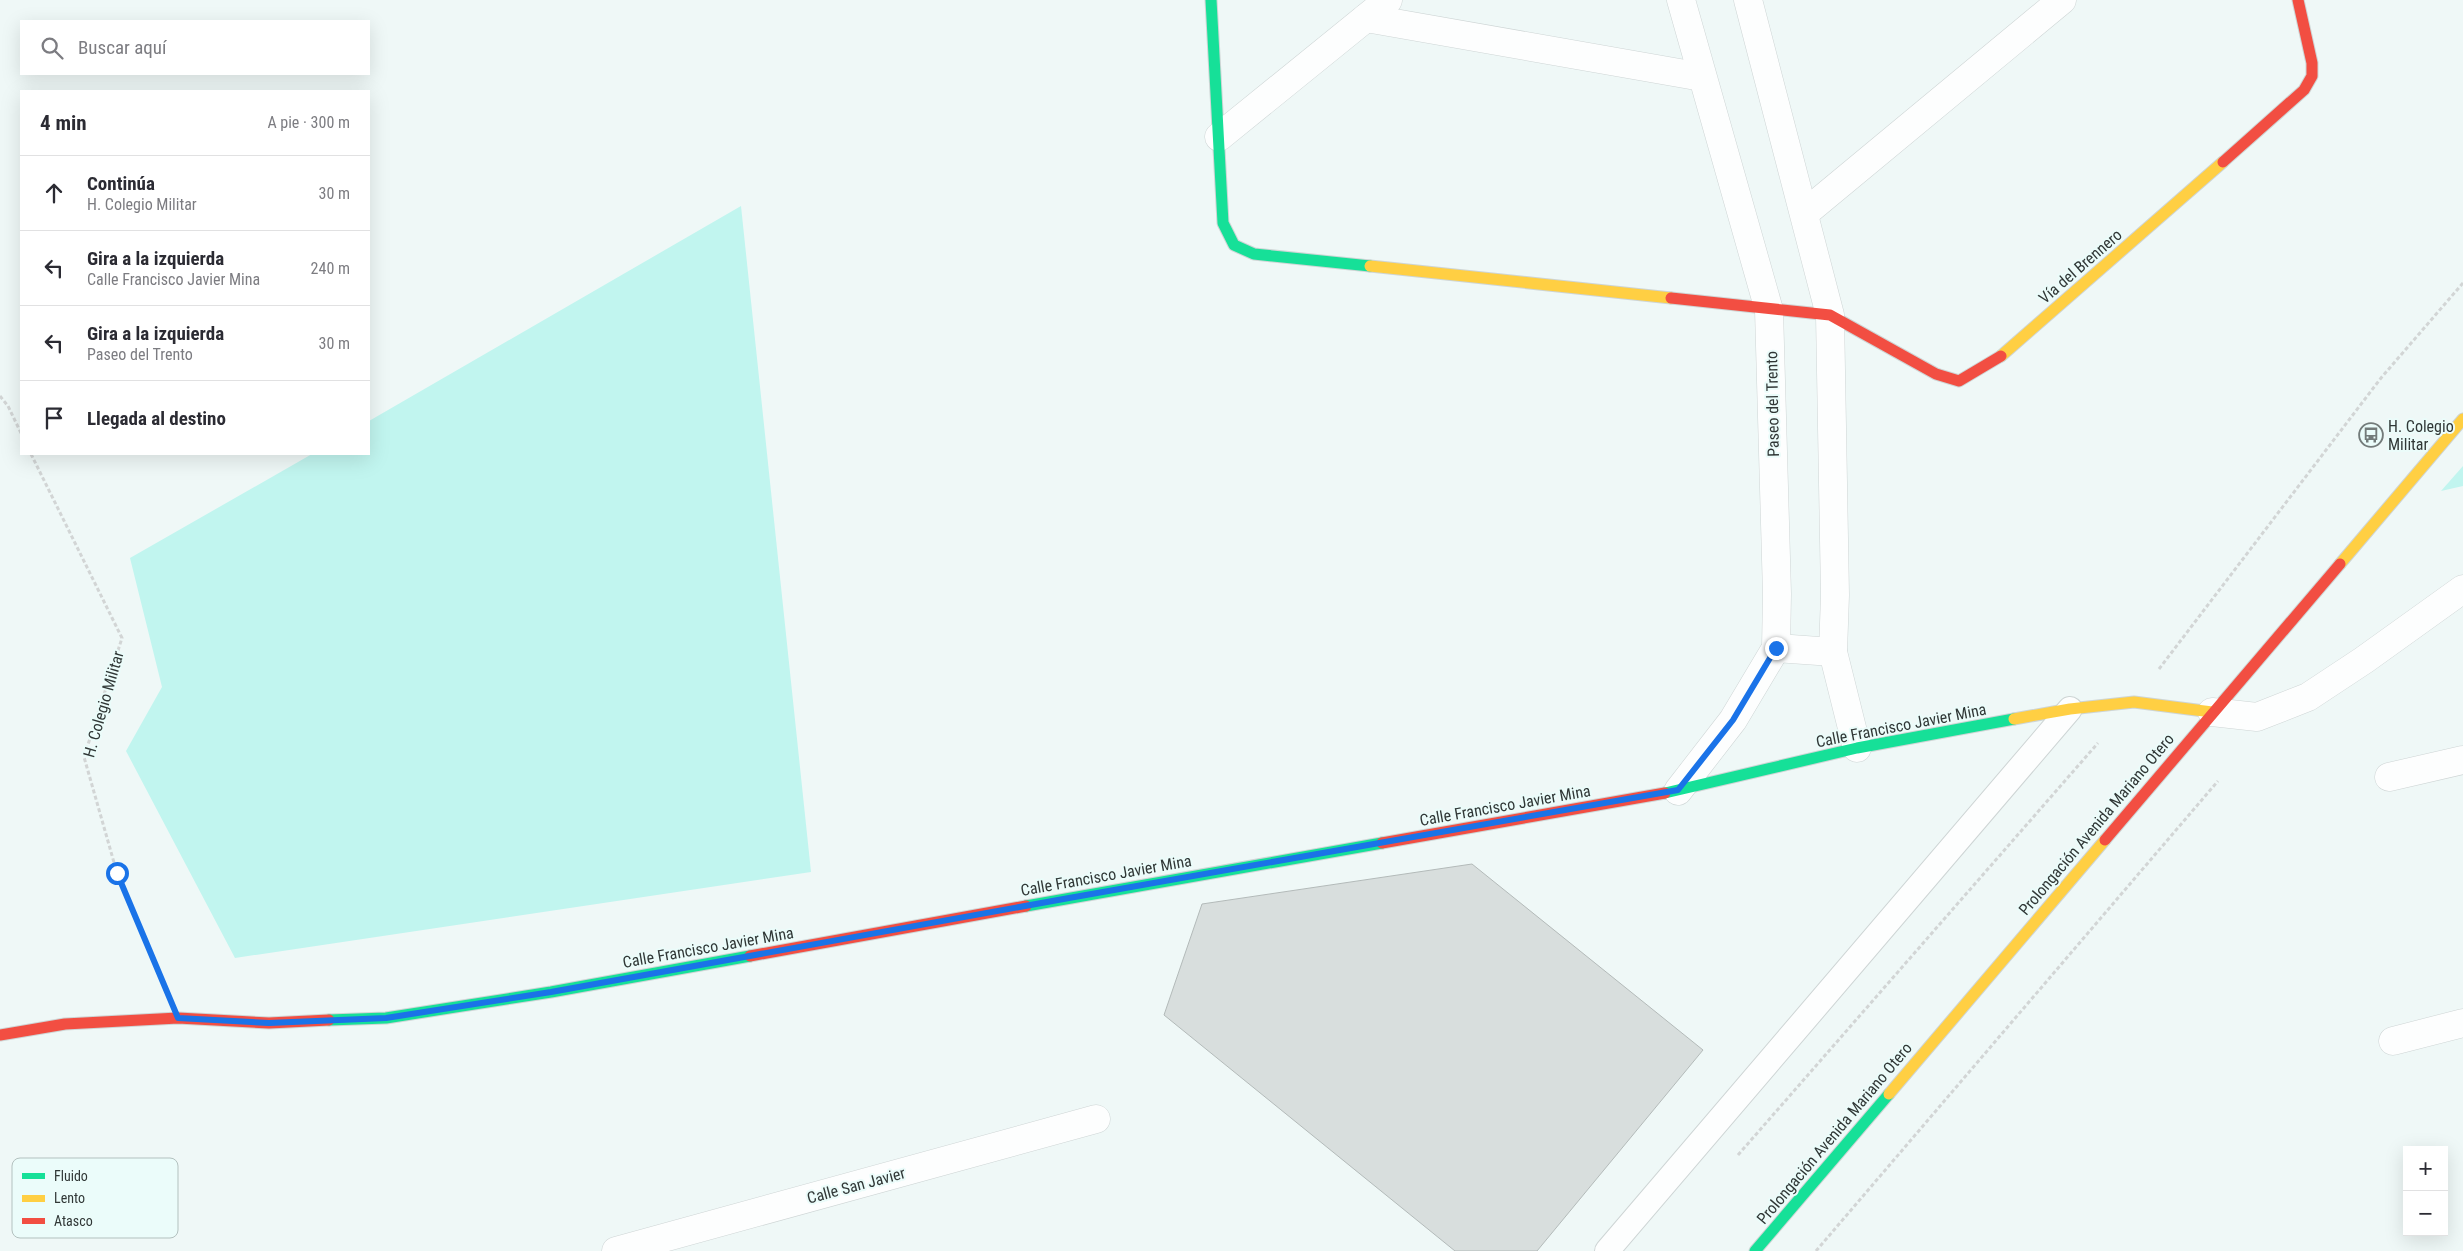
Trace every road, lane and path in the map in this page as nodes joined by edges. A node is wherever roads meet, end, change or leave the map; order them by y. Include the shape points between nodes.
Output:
1 (1211, 0) edge
2 (1388, 0) edge
3 (1681, 0) edge
4 (1748, 0) edge
5 (2062, 0) edge
6 (2298, 0) edge
7 (1366, 18) junction
8 (1702, 77) junction
9 (1219, 137) junction
10 (1804, 213) junction
11 (2463, 283) edge
12 (1770, 310) junction
13 (1830, 315) junction
14 (0, 396) edge
15 (2463, 419) edge
16 (20, 431) edge
17 (31, 455) edge
18 (2463, 589) edge
19 (1776, 648) junction
20 (1834, 652) junction
21 (2134, 702) junction
22 (2070, 709) junction
23 (2212, 712) junction
24 (1857, 748) junction
25 (2463, 760) edge
26 (2389, 778) dead end
27 (2218, 780) dead end
28 (1678, 790) junction
29 (178, 1018) junction
30 (2463, 1023) edge
31 (0, 1034) edge
32 (2393, 1041) dead end
33 (1096, 1120) dead end
34 (1732, 1161) dead end
35 (1759, 1250) edge
36 (616, 1251) edge
37 (1607, 1251) edge
38 (1816, 1251) edge

1 - 9 street
2 - 7 street
3 - 8 street, Paseo del Trento
4 - 10 street
5 - 10 street
6 - 13 street, Vía del Brennero via 2312,63 2312,76 2304,90 1995,362 1959,381 1936,374
7 - 8 street
7 - 9 street
8 - 12 street, Paseo del Trento
9 - 12 street via 1223,223 1234,244 1254,254
10 - 13 street
11 - 21 path via 2381,378
12 - 13 street
12 - 19 street, Paseo del Trento
13 - 20 street
14 - 16 path
15 - 23 street, Prolongación Avenida Mariano Otero
17 - 29 path, H. Colegio Militar via 122,638 84,758 117,873
18 - 23 street via 2308,697 2257,717
19 - 20 street
19 - 28 street, Paseo del Trento via 1733,720
20 - 24 street
21 - 22 street, Calle Francisco Javier Mina
21 - 23 street, Calle Francisco Javier Mina
21 - 34 path
22 - 24 street, Calle Francisco Javier Mina
22 - 37 lane
23 - 35 street, Prolongación Avenida Mariano Otero
24 - 28 street, Calle Francisco Javier Mina
25 - 26 street
27 - 38 path
28 - 29 street, Calle Francisco Javier Mina via 551,992 386,1018 269,1023
29 - 31 street, Calle Francisco Javier Mina via 65,1024
30 - 32 street
33 - 36 street, Calle San Javier

